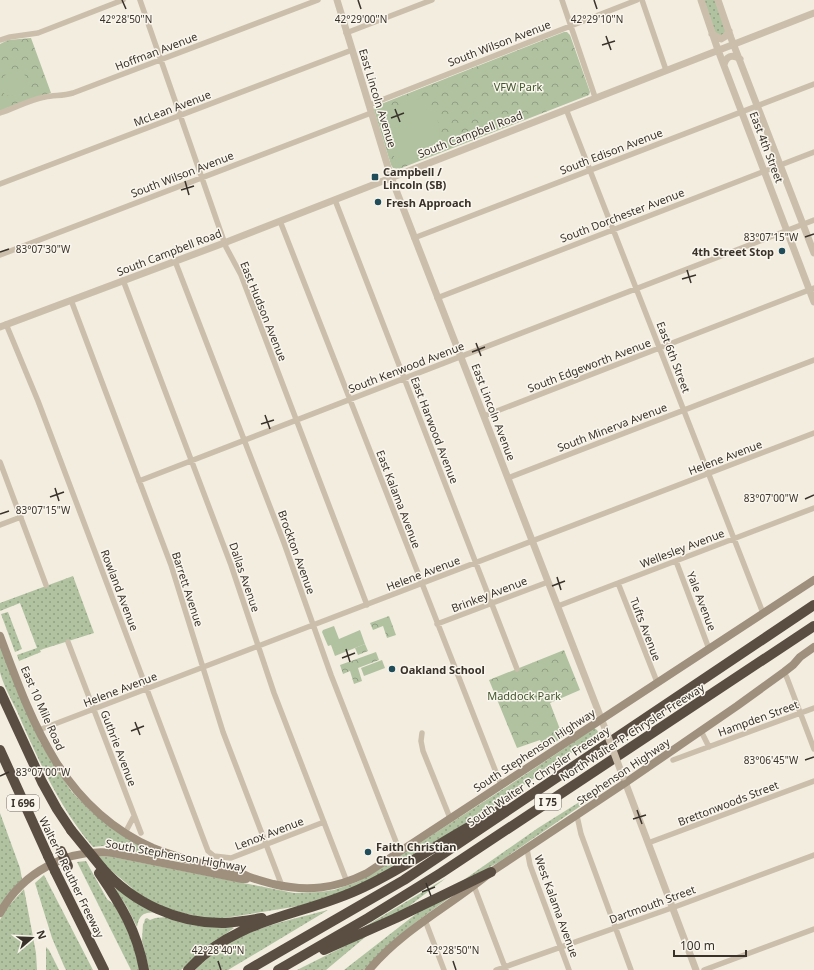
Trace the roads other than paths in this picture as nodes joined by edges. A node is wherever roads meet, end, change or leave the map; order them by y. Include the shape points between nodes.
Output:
1 (124, 0) edge
2 (140, 0) edge
3 (318, 0) edge
4 (337, 0) edge
5 (432, 0) edge
6 (562, 0) edge
7 (636, 0) edge
8 (642, 0) edge
9 (701, 0) edge
10 (718, 0) edge
11 (814, 13) edge
12 (571, 26) junction
13 (729, 31) junction
14 (346, 33) junction
15 (712, 34) junction
16 (0, 40) edge
17 (734, 44) junction
18 (352, 50) junction
19 (718, 50) junction
20 (161, 59) junction
21 (740, 59) junction
22 (724, 65) junction
23 (666, 70) junction
24 (814, 84) edge
25 (595, 97) junction
26 (368, 104) junction
27 (758, 105) junction
28 (566, 109) junction
29 (742, 111) junction
30 (0, 113) edge
31 (371, 113) junction
32 (181, 115) junction
33 (814, 152) edge
34 (780, 165) junction
35 (590, 170) junction
36 (764, 171) junction
37 (202, 177) junction
38 (391, 177) junction
39 (0, 184) edge
40 (335, 200) junction
41 (814, 220) edge
42 (280, 221) junction
43 (803, 224) junction
44 (613, 229) junction
45 (787, 230) junction
46 (414, 238) junction
47 (224, 242) junction
48 (814, 253) edge
49 (0, 255) edge
50 (175, 260) junction
51 (123, 280) junction
52 (636, 289) junction
53 (812, 289) edge
54 (437, 298) junction
55 (70, 300) junction
56 (814, 302) edge
57 (3, 326) edge
58 (660, 348) junction
59 (461, 357) junction
60 (814, 360) edge
61 (404, 378) junction
62 (350, 400) junction
63 (684, 410) junction
64 (484, 416) junction
65 (296, 420) junction
66 (814, 433) edge
67 (244, 440) junction
68 (192, 460) junction
69 (0, 462) edge
70 (708, 474) junction
71 (508, 478) junction
72 (139, 481) junction
73 (814, 508) edge
74 (21, 517) junction
75 (0, 525) edge
76 (734, 539) junction
77 (532, 542) junction
78 (676, 561) junction
79 (476, 563) junction
80 (814, 580) edge
81 (548, 582) junction
82 (618, 583) junction
83 (422, 584) junction
84 (46, 585) dead end
85 (814, 600) edge
86 (492, 603) junction
87 (367, 605) junction
88 (814, 605) edge
89 (558, 606) junction
90 (763, 613) junction
91 (437, 624) junction
92 (313, 626) junction
93 (814, 626) edge
94 (777, 629) junction
95 (0, 636) edge
96 (68, 642) dead end
97 (258, 646) junction
98 (814, 648) edge
99 (710, 649) junction
100 (202, 668) junction
101 (517, 669) dead end
102 (784, 672) junction
103 (657, 682) junction
104 (147, 689) junction
105 (0, 691) edge
106 (814, 708) edge
107 (94, 709) junction
108 (800, 713) junction
109 (601, 719) junction
110 (39, 730) junction
111 (701, 731) junction
112 (422, 733) dead end
113 (709, 747) junction
114 (814, 749) edge
115 (0, 750) edge
116 (673, 760) dead end
117 (624, 780) junction
118 (814, 781) edge
119 (500, 785) junction
120 (536, 792) junction
121 (134, 816) junction
122 (577, 816) junction
123 (450, 818) junction
124 (324, 822) junction
125 (141, 832) dead end
126 (125, 833) junction
127 (648, 843) junction
128 (266, 844) junction
129 (527, 848) junction
130 (61, 851) dead end
131 (400, 852) junction
132 (814, 855) edge
133 (220, 857) joint
134 (68, 866) dead end
135 (100, 870) junction
136 (491, 872) junction
137 (251, 878) junction
138 (347, 882) junction
139 (282, 886) junction
140 (474, 886) junction
141 (672, 908) junction
142 (295, 912) junction
143 (0, 913) edge
144 (425, 920) junction
145 (616, 928) junction
146 (814, 929) edge
147 (560, 947) junction
148 (506, 968) edge
149 (104, 970) edge
150 (144, 970) edge
151 (188, 970) edge
152 (248, 970) edge
153 (278, 970) edge
154 (369, 970) edge
155 (444, 970) edge
156 (496, 970) edge
157 (569, 970) edge
158 (631, 970) edge
159 (696, 970) edge
160 (704, 970) edge

1 - 16 street via 38,33
2 - 20 street, East Hudson Avenue
3 - 20 street, Hoffman Avenue
4 - 14 street, East Lincoln Avenue
5 - 14 street
6 - 12 street
7 - 12 street, South Wilson Avenue
8 - 23 street
9 - 15 street, East 4th Street
10 - 13 street, East 4th Street
11 - 17 street, South Campbell Road
12 - 25 street
12 - 26 street, South Wilson Avenue
13 - 15 street via 721,39
13 - 17 street, East 4th Street
14 - 18 street, East Lincoln Avenue
15 - 19 street, East 4th Street
17 - 19 street, South Campbell Road
17 - 21 street, East 4th Street
18 - 26 street, East Lincoln Avenue
18 - 32 street, McLean Avenue
19 - 22 street, East 4th Street
19 - 23 street, South Campbell Road
20 - 30 street, Hoffman Avenue via 68,95 37,99
20 - 32 street, East Hudson Avenue
21 - 22 street via 730,56
21 - 27 street, East 4th Street
22 - 29 street, East 4th Street
23 - 25 street, South Campbell Road
24 - 27 street, South Edison Avenue
25 - 28 street, South Campbell Road
26 - 31 street, East Lincoln Avenue
27 - 29 street, South Edison Avenue
27 - 34 street, East 4th Street
28 - 35 street, East 6th Street
28 - 38 street, South Campbell Road
29 - 35 street, South Edison Avenue
29 - 36 street, East 4th Street
31 - 37 street, South Wilson Avenue
31 - 38 street, East Lincoln Avenue
32 - 37 street, East Hudson Avenue
32 - 39 street, McLean Avenue
33 - 34 street, South Dorchester Avenue
34 - 36 street, South Dorchester Avenue
34 - 43 street, East 4th Street
35 - 44 street, East 6th Street
35 - 46 street, South Edison Avenue
36 - 44 street, South Dorchester Avenue
36 - 45 street, East 4th Street
37 - 47 street, East Hudson Avenue
37 - 49 street, South Wilson Avenue
38 - 40 street, South Campbell Road
38 - 46 street, East Lincoln Avenue
40 - 42 street, South Campbell Road
40 - 61 street, East Harwood Avenue
41 - 43 street, South Kenwood Avenue
42 - 47 street, South Campbell Road
42 - 62 street, East Kalama Avenue
43 - 45 street, South Kenwood Avenue
43 - 48 street, East 4th Street
44 - 52 street, East 6th Street
44 - 54 street, South Dorchester Avenue
45 - 52 street, South Kenwood Avenue
45 - 53 street, East 4th Street
46 - 54 street, East Lincoln Avenue
47 - 50 street, South Campbell Road
47 - 65 street, East Hudson Avenue via 241,275
50 - 51 street, South Campbell Road
50 - 67 street, Brockton Avenue
51 - 55 street, South Campbell Road
51 - 68 street, Dallas Avenue
52 - 58 street, East 6th Street
52 - 59 street, South Kenwood Avenue
53 - 56 street, East 4th Street
53 - 58 street, South Edgeworth Avenue
54 - 59 street, East Lincoln Avenue
55 - 57 street, South Campbell Road
55 - 72 street, Barrett Avenue
57 - 104 street, Rowland Avenue via 38,401
58 - 63 street, East 6th Street
58 - 64 street, South Edgeworth Avenue
59 - 61 street, South Kenwood Avenue
59 - 64 street, East Lincoln Avenue
60 - 63 street, South Minerva Avenue
61 - 62 street, South Kenwood Avenue
61 - 79 street, East Harwood Avenue
62 - 65 street, South Kenwood Avenue
62 - 83 street, East Kalama Avenue
63 - 70 street, East 6th Street
63 - 71 street, South Minerva Avenue
64 - 71 street, East Lincoln Avenue
65 - 67 street, South Kenwood Avenue
65 - 87 street, East Hudson Avenue
66 - 70 street, Helene Avenue
67 - 68 street, South Kenwood Avenue
67 - 92 street, Brockton Avenue
68 - 72 street, South Kenwood Avenue
68 - 97 street, Dallas Avenue
69 - 74 street
70 - 76 street, East 6th Street
70 - 77 street, Helene Avenue
71 - 77 street, East Lincoln Avenue
72 - 100 street, Barrett Avenue via 171,566
73 - 76 street, Wellesley Avenue
74 - 75 street
74 - 84 street
76 - 78 street, Wellesley Avenue
76 - 90 street, East 6th Street
77 - 79 street, Helene Avenue
77 - 81 street, East Lincoln Avenue
78 - 82 street, Wellesley Avenue
78 - 99 street, Yale Avenue
79 - 83 street, Helene Avenue
79 - 86 street, East Harwood Avenue
80 - 90 main road, South Stephenson Highway
81 - 86 street, Brinkey Avenue
81 - 89 street, East Lincoln Avenue
82 - 89 street, Wellesley Avenue
82 - 103 street, Tufts Avenue
83 - 87 street, Helene Avenue
83 - 91 street, East Kalama Avenue
85 - 94 highway
86 - 91 street, Brinkey Avenue
86 - 101 street, East Harwood Avenue
87 - 92 street, Helene Avenue
88 - 94 highway, South Walter P. Chrysler Freeway / I 75
89 - 109 street, East Lincoln Avenue
90 - 99 main road, South Stephenson Highway
91 - 119 street, East Kalama Avenue
92 - 97 street, Helene Avenue
92 - 131 street, Brockton Avenue
93 - 153 highway, North Walter P. Chrysler Freeway / I 75 via 440,873
94 - 120 highway, South Walter P. Chrysler Freeway / I 75
95 - 110 main road, East 10 Mile Road
96 - 107 street, Guthrie Avenue
97 - 100 street, Helene Avenue
97 - 124 street, Dallas Avenue
98 - 102 main road, Stephenson Highway
99 - 103 main road, South Stephenson Highway
100 - 104 street, Helene Avenue
100 - 128 street, Barrett Avenue via 223,732
102 - 108 street
102 - 111 main road, Stephenson Highway
103 - 109 main road, South Stephenson Highway
104 - 107 street, Helene Avenue
104 - 133 street, Rowland Avenue via 208,851
105 - 135 highway, bridge via 57,809
106 - 108 street, Hampden Street
107 - 110 street, Helene Avenue
107 - 121 street, Guthrie Avenue
108 - 113 street, Hampden Street
108 - 114 street
109 - 117 street, East Lincoln Avenue, bridge
109 - 119 main road, South Stephenson Highway
110 - 126 main road, East 10 Mile Road via 57,764 87,804
111 - 113 street, Hampden Street
111 - 117 main road, Stephenson Highway
112 - 123 street via 423,751
113 - 116 street, Hampden Street
115 - 149 highway, Walter P Reuther Freeway / I 696, bridge
117 - 122 main road, Stephenson Highway
117 - 127 street, East Lincoln Avenue
118 - 127 street, Brettonwoods Street
119 - 123 main road, South Stephenson Highway
120 - 142 highway via 491,814 365,887
120 - 152 highway, South Walter P. Chrysler Freeway / I 75 via 404,880
121 - 125 street, Guthrie Avenue
121 - 126 street
122 - 129 main road, Stephenson Highway
122 - 145 street via 580,834
123 - 131 main road, South Stephenson Highway
124 - 128 street, Lenox Avenue
124 - 138 street, Dallas Avenue
126 - 137 main road, South Stephenson Highway via 164,852
127 - 141 street, East Lincoln Avenue
128 - 133 street, Lenox Avenue via 231,858
128 - 139 street, Barrett Avenue
129 - 136 main road, Stephenson Highway
129 - 147 street, West Kalama Avenue via 530,865
130 - 134 highway, Walter P Reuther Freeway, bridge
131 - 138 main road, South Stephenson Highway via 367,873
132 - 141 street, Dartmouth Street
135 - 142 highway via 139,900 168,914 184,918 226,923
135 - 150 highway via 135,933
136 - 140 main road, Stephenson Highway
136 - 153 highway via 396,918
137 - 139 main road, South Stephenson Highway
137 - 143 main road, South Stephenson Highway via 242,879 113,853 81,854 49,865 33,874 9,898
138 - 139 main road, South Stephenson Highway via 307,889
140 - 144 main road, Stephenson Highway
140 - 148 street
141 - 145 street, Dartmouth Street
141 - 159 street, East Lincoln Avenue
142 - 151 highway via 229,937
144 - 154 main road, Stephenson Highway via 393,944
144 - 155 street
145 - 147 street, Dartmouth Street
145 - 158 street
146 - 160 street
147 - 148 street, Dartmouth Street
147 - 157 street, West Kalama Avenue
148 - 156 street, Dartmouth Street

